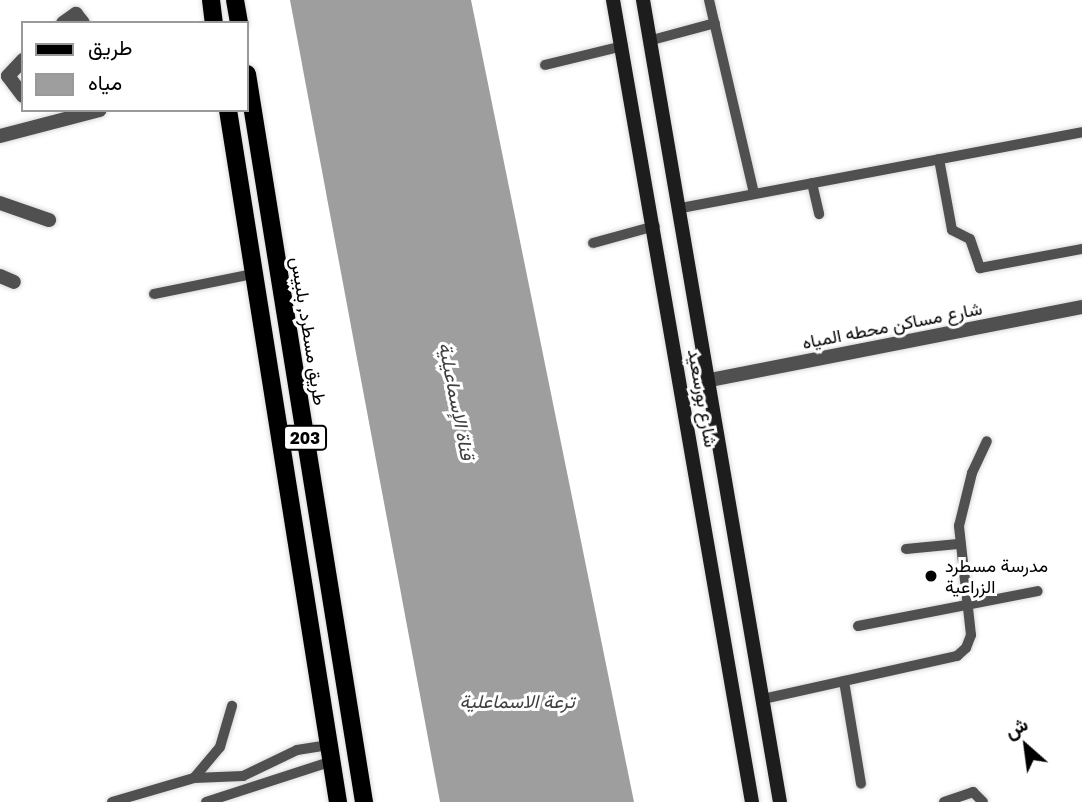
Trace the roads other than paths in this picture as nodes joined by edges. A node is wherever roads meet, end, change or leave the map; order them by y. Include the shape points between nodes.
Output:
1 (211, 0) edge
2 (235, 0) edge
3 (614, 0) edge
4 (643, 0) edge
5 (709, 0) edge
6 (66, 21) edge
7 (81, 21) edge
8 (214, 21) edge
9 (239, 21) edge
10 (715, 23) junction
11 (652, 40) junction
12 (623, 46) junction
13 (21, 62) edge
14 (545, 65) dead end
15 (248, 80) edge
16 (21, 93) edge
17 (37, 112) edge
18 (92, 112) edge
19 (228, 112) edge
20 (47, 124) junction
21 (1082, 132) edge
22 (0, 136) edge
23 (939, 159) junction
24 (812, 183) junction
25 (754, 193) junction
26 (0, 203) edge
27 (681, 208) junction
28 (819, 215) dead end
29 (49, 220) dead end
30 (655, 226) junction
31 (593, 243) dead end
32 (1082, 249) edge
33 (253, 274) junction
34 (0, 276) edge
35 (14, 282) dead end
36 (155, 294) dead end
37 (1082, 307) edge
38 (710, 380) junction
39 (987, 441) dead end
40 (958, 544) junction
41 (906, 549) dead end
42 (1038, 591) dead end
43 (966, 605) junction
44 (858, 626) dead end
45 (844, 681) junction
46 (763, 699) junction
47 (232, 706) dead end
48 (330, 753) junction
49 (243, 776) junction
50 (194, 778) junction
51 (860, 784) dead end
52 (246, 789) junction
53 (113, 802) edge
54 (206, 802) edge
55 (338, 802) edge
56 (364, 802) edge
57 (752, 802) edge
58 (780, 802) edge
59 (944, 802) edge
60 (983, 802) edge

1 - 8 main road
2 - 9 main road
3 - 12 main road, شارع بورسعيد
4 - 11 main road, شارع بورسعيد
5 - 10 lane
6 - 7 street via 76,14
10 - 11 lane
10 - 25 lane
11 - 27 main road, شارع بورسعيد
12 - 14 lane
12 - 30 main road, شارع بورسعيد
13 - 16 street via 8,76
15 - 56 main road, طريق مسطرد, بلبيس / 203
17 - 20 street
18 - 20 street
19 - 33 main road, 203
20 - 22 street
21 - 23 lane
23 - 24 lane
23 - 32 lane via 952,230 970,239 981,268
24 - 25 lane
24 - 28 lane
25 - 27 lane
26 - 29 street
27 - 38 main road, شارع بورسعيد
30 - 31 lane
30 - 57 main road, شارع بورسعيد
33 - 36 lane
33 - 48 main road, 203
34 - 35 street
37 - 38 street, شارع مساكن محطه المياه
38 - 46 main road, شارع بورسعيد
39 - 40 lane via 966,491
40 - 41 lane
40 - 43 lane
42 - 43 lane
43 - 44 lane
43 - 45 lane via 971,635 962,653
45 - 46 lane
45 - 51 lane
46 - 58 main road, شارع بورسعيد
47 - 50 lane via 219,747
48 - 49 lane via 297,750
48 - 52 lane
48 - 55 main road, 203
49 - 50 lane
49 - 52 lane
50 - 53 lane
52 - 54 lane
59 - 60 lane via 973,792

